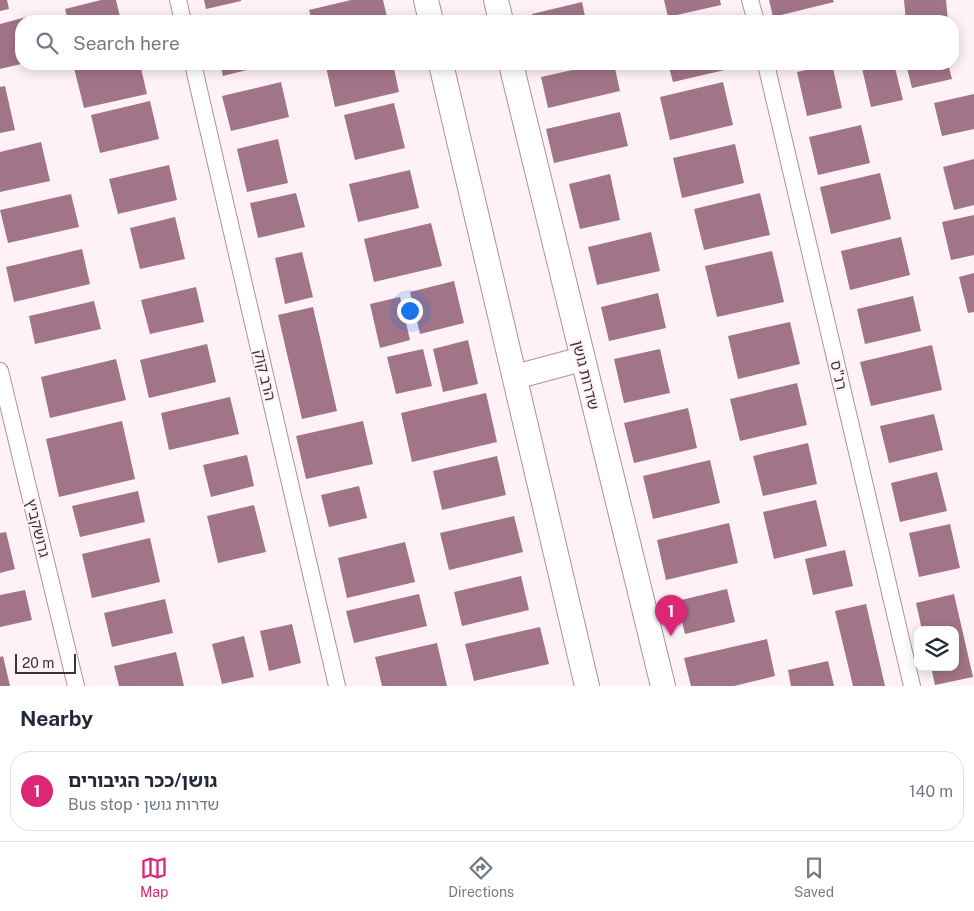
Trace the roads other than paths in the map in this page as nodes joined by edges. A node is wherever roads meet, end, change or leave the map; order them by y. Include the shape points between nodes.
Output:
1 (178, 0) edge
2 (426, 0) edge
3 (496, 0) edge
4 (750, 0) edge
5 (182, 15) edge
6 (430, 15) edge
7 (500, 15) edge
8 (754, 15) edge
9 (194, 70) edge
10 (442, 70) edge
11 (512, 70) edge
12 (767, 70) edge
13 (582, 359) junction
14 (0, 371) edge
15 (515, 377) junction
16 (76, 686) edge
17 (336, 686) edge
18 (587, 686) edge
19 (663, 686) edge
20 (912, 686) edge

1 - 5 street
2 - 6 street
3 - 7 street
4 - 8 street
9 - 17 street, הרב קוק
10 - 15 street
11 - 13 street, שדרות גושן
12 - 20 street, רנ"ס
13 - 15 street
13 - 19 street, שדרות גושן
14 - 16 street, גרושקביץ
15 - 18 street

